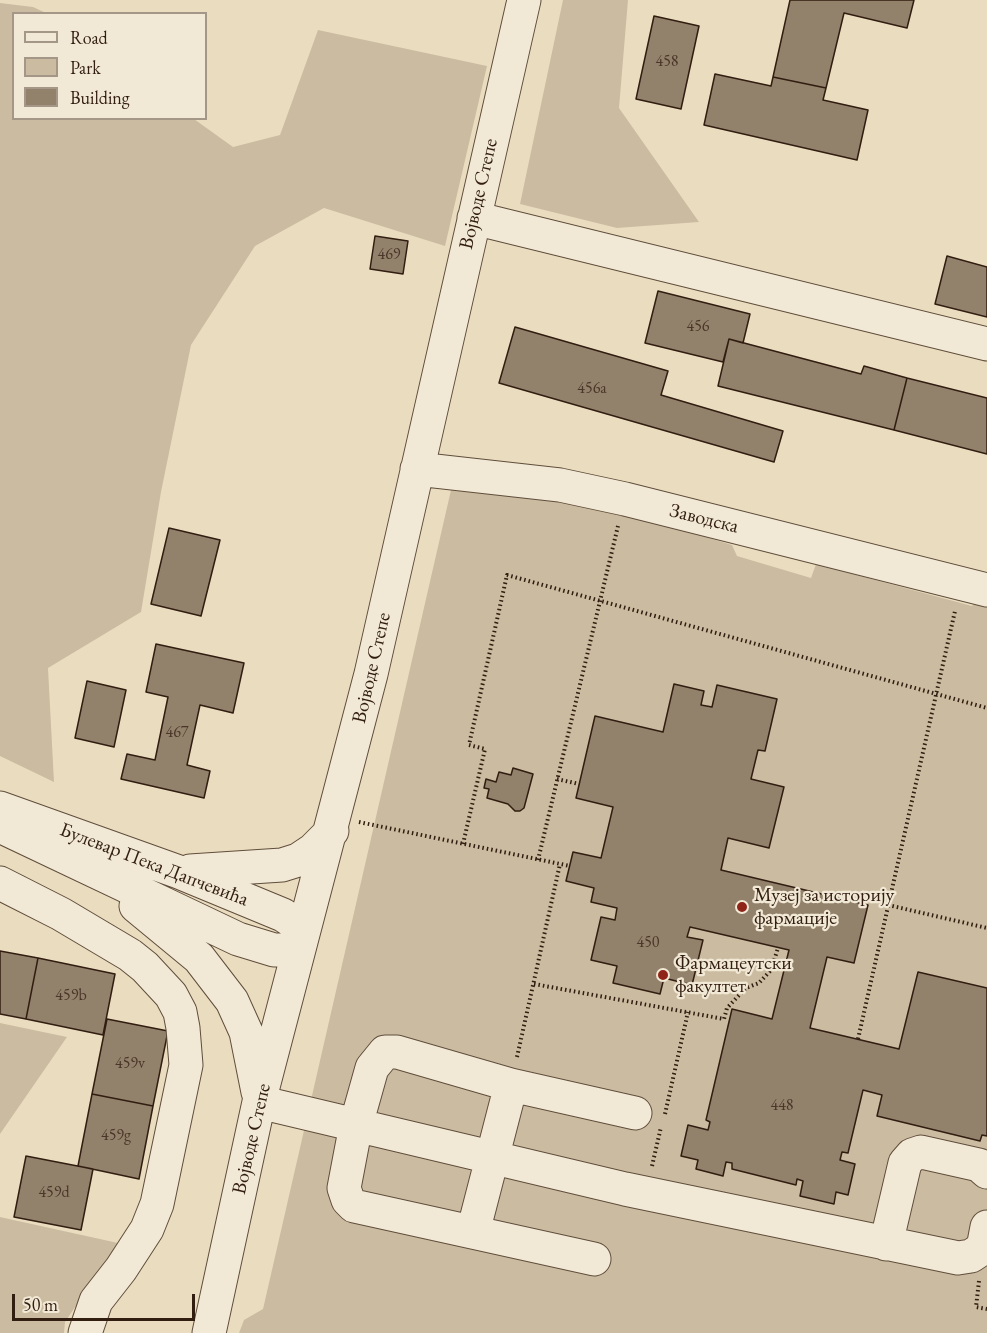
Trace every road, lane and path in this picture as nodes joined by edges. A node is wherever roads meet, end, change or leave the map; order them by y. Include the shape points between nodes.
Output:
1 (524, 0) edge
2 (474, 218) junction
3 (987, 344) edge
4 (417, 470) junction
5 (625, 499) junction
6 (974, 587) edge
7 (601, 600) junction
8 (936, 693) junction
9 (987, 708) edge
10 (557, 779) junction
11 (579, 784) dead end
12 (0, 808) edge
13 (334, 823) junction
14 (0, 827) edge
15 (463, 844) junction
16 (538, 860) junction
17 (560, 864) junction
18 (570, 866) dead end
19 (92, 872) junction
20 (179, 872) junction
21 (0, 883) edge
22 (888, 905) junction
23 (987, 928) edge
24 (301, 940) junction
25 (778, 948) dead end
26 (534, 984) junction
27 (688, 1012) junction
28 (858, 1039) dead end
29 (511, 1084) junction
30 (259, 1102) junction
31 (635, 1113) dead end
32 (356, 1125) junction
33 (492, 1158) junction
34 (987, 1172) edge
35 (646, 1193) junction
36 (987, 1227) edge
37 (473, 1232) junction
38 (886, 1244) junction
39 (594, 1259) dead end
40 (85, 1333) edge
41 (209, 1333) edge

1 - 2 street, Војводе Степе
2 - 3 street
2 - 4 street, Војводе Степе
4 - 5 street, Заводска via 560,485
4 - 13 street, Војводе Степе
5 - 6 street, Заводска
5 - 7 path
6 - 8 path
7 - 8 path
7 - 10 path
7 - 15 path via 507,574 469,745 485,749
8 - 9 path
8 - 22 path
10 - 11 path
10 - 16 path
12 - 20 street, Булевар Пека Дапчевића
13 - 15 path
13 - 20 street via 313,850 298,860 282,865
13 - 24 street, Војводе Степе
14 - 19 street, Булевар Пека Дапчевића
15 - 16 path
16 - 17 path
17 - 18 path
17 - 26 path
19 - 24 street, Булевар Пека Дапчевића via 238,939 274,950
19 - 30 street via 199,958 232,1001 246,1032
20 - 24 street, Булевар Пека Дапчевића via 283,915
21 - 40 street via 61,914 145,967 171,995 180,1012 186,1065 157,1204 142,1236 96,1301
22 - 23 path
22 - 28 path
24 - 30 street, Војводе Степе
25 - 27 path via 771,970 759,983 746,988 727,1008 724,1019
26 - 27 path
26 - 29 path
27 - 35 path
29 - 31 street
29 - 32 street via 398,1052 385,1052 372,1068
29 - 33 street
30 - 32 street
30 - 41 street, Војводе Степе
32 - 33 street
32 - 37 street via 344,1188 348,1200 365,1210
33 - 35 street
33 - 37 street
34 - 38 street via 979,1165 921,1152 912,1155 905,1163
35 - 38 street
36 - 38 street via 983,1248 971,1256 958,1258
37 - 39 street

